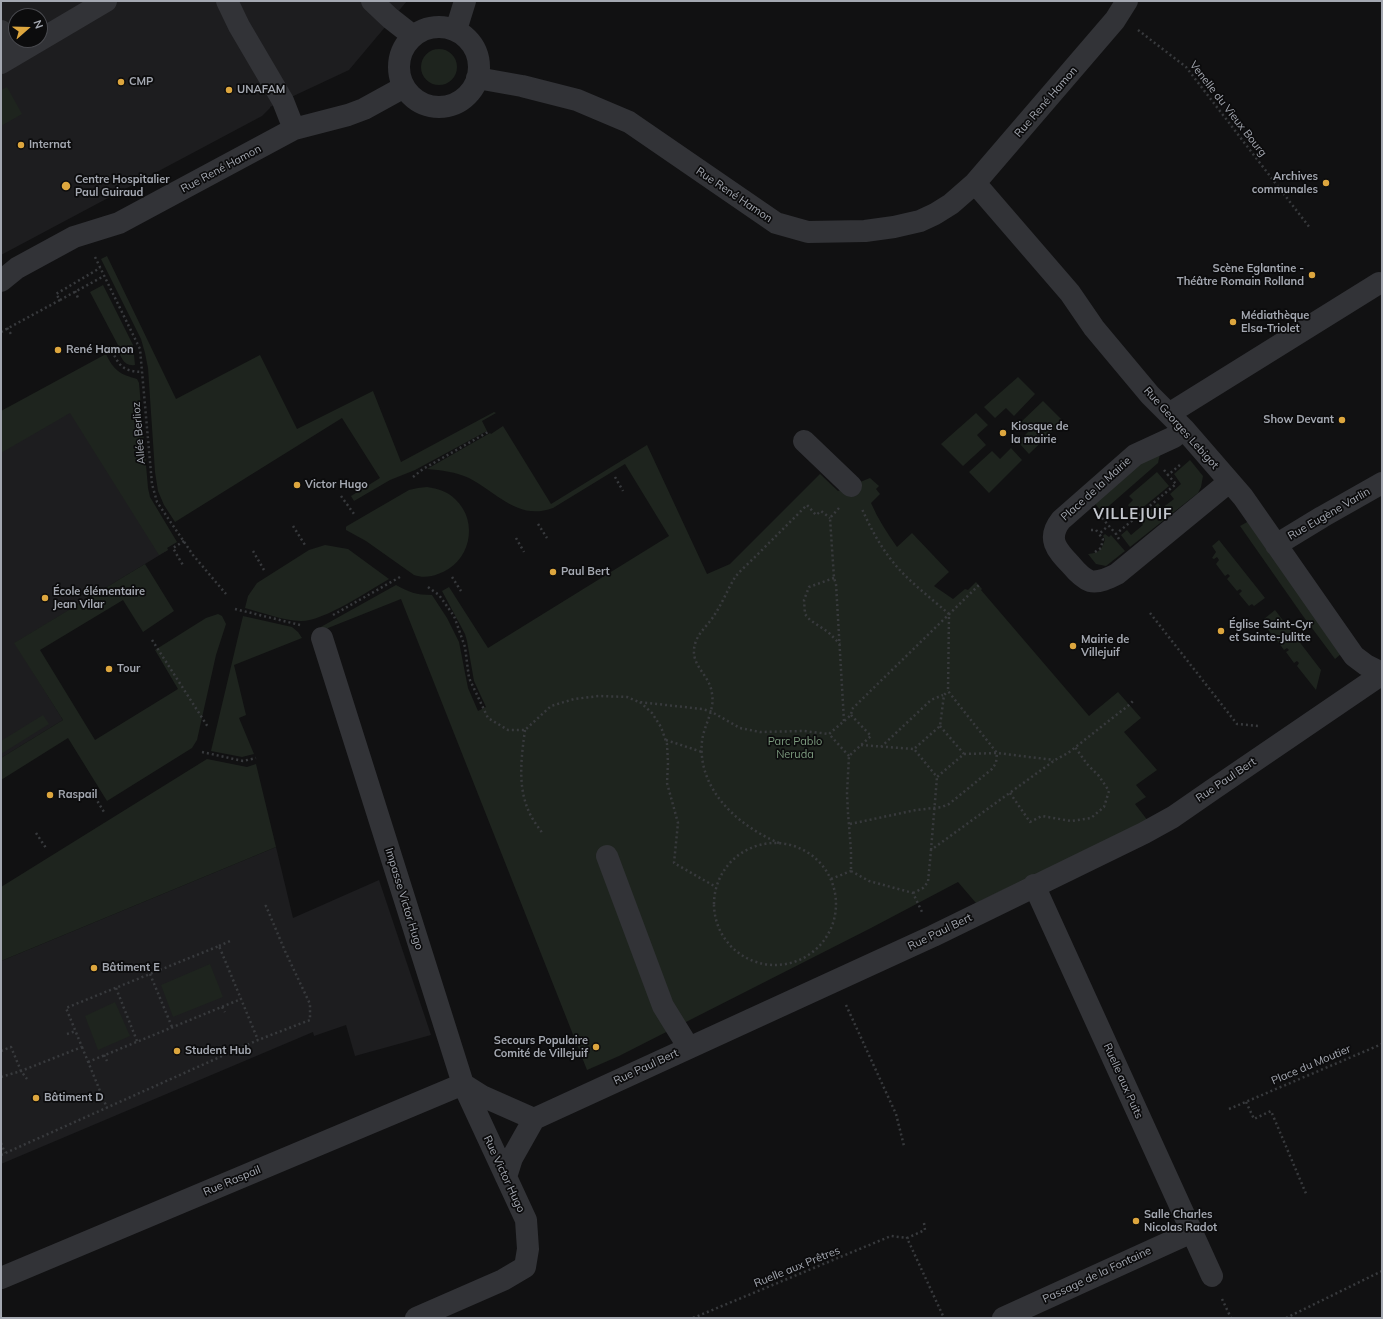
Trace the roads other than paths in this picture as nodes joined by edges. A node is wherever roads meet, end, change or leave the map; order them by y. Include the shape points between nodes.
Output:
1 (106, 1) edge
2 (227, 1) edge
3 (372, 1) edge
4 (465, 1) edge
5 (1123, 8) edge
6 (456, 30) junction
7 (1, 31) edge
8 (48, 35) edge
9 (413, 36) junction
10 (26, 48) edge
11 (8, 58) edge
12 (477, 78) junction
13 (404, 87) junction
14 (294, 129) junction
15 (975, 183) junction
16 (1, 281) edge
17 (1379, 283) dead end
18 (1175, 410) dead end
19 (1184, 429) junction
20 (804, 441) dead end
21 (1229, 482) junction
22 (1382, 483) edge
23 (852, 489) road end
24 (1276, 544) junction
25 (322, 638) dead end
26 (1382, 673) edge
27 (607, 856) dead end
28 (1034, 886) junction
29 (689, 1048) junction
30 (462, 1084) junction
31 (534, 1119) junction
32 (506, 1177) junction
33 (1192, 1232) junction
34 (1212, 1276) dead end
35 (1, 1278) edge
36 (416, 1318) edge
37 (1003, 1318) edge

1 - 8 street
2 - 14 street via 283,102
3 - 9 street
4 - 6 street
5 - 15 street, Rue René Hamon via 1061,85
6 - 9 street via 431,27
6 - 12 street via 467,36 474,44 479,66
7 - 11 street
9 - 13 street via 407,42 399,61
10 - 11 street
12 - 13 street via 474,86 463,98 442,107 420,103 413,99
12 - 15 street, Rue René Hamon via 577,100 629,122 776,223 808,232 865,231 920,222 951,204
13 - 14 street, Rue René Hamon via 379,102 353,113
14 - 16 street, Rue René Hamon via 119,223 74,237 17,268
15 - 19 street, Rue Georges Lebigot via 1070,293 1094,328 1150,395
17 - 18 street
19 - 21 street, Rue Georges Lebigot
19 - 21 street, Place de la Mairie via 1174,437 1135,455 1061,520 1053,532 1057,550 1082,577 1091,581 1109,579
20 - 23 street
21 - 24 street, Rue Georges Lebigot via 1243,497
22 - 24 street, Rue Eugène Varlin
24 - 26 street, Rue Georges Lebigot via 1354,656
25 - 30 street, Impasse Victor Hugo
26 - 28 street, Rue Paul Bert via 1173,817
27 - 29 street via 663,1006
28 - 29 street, Rue Paul Bert via 933,936
28 - 33 street, Ruelle aux Puits
29 - 31 street, Rue Paul Bert
30 - 31 street via 482,1096
30 - 32 street, Rue Victor Hugo
30 - 35 street, Rue Raspail
31 - 32 street via 512,1158
32 - 36 street, Rue Victor Hugo via 526,1220 528,1249 525,1267 503,1280
33 - 34 street, Ruelle aux Puits
33 - 37 street, Passage de la Fontaine

